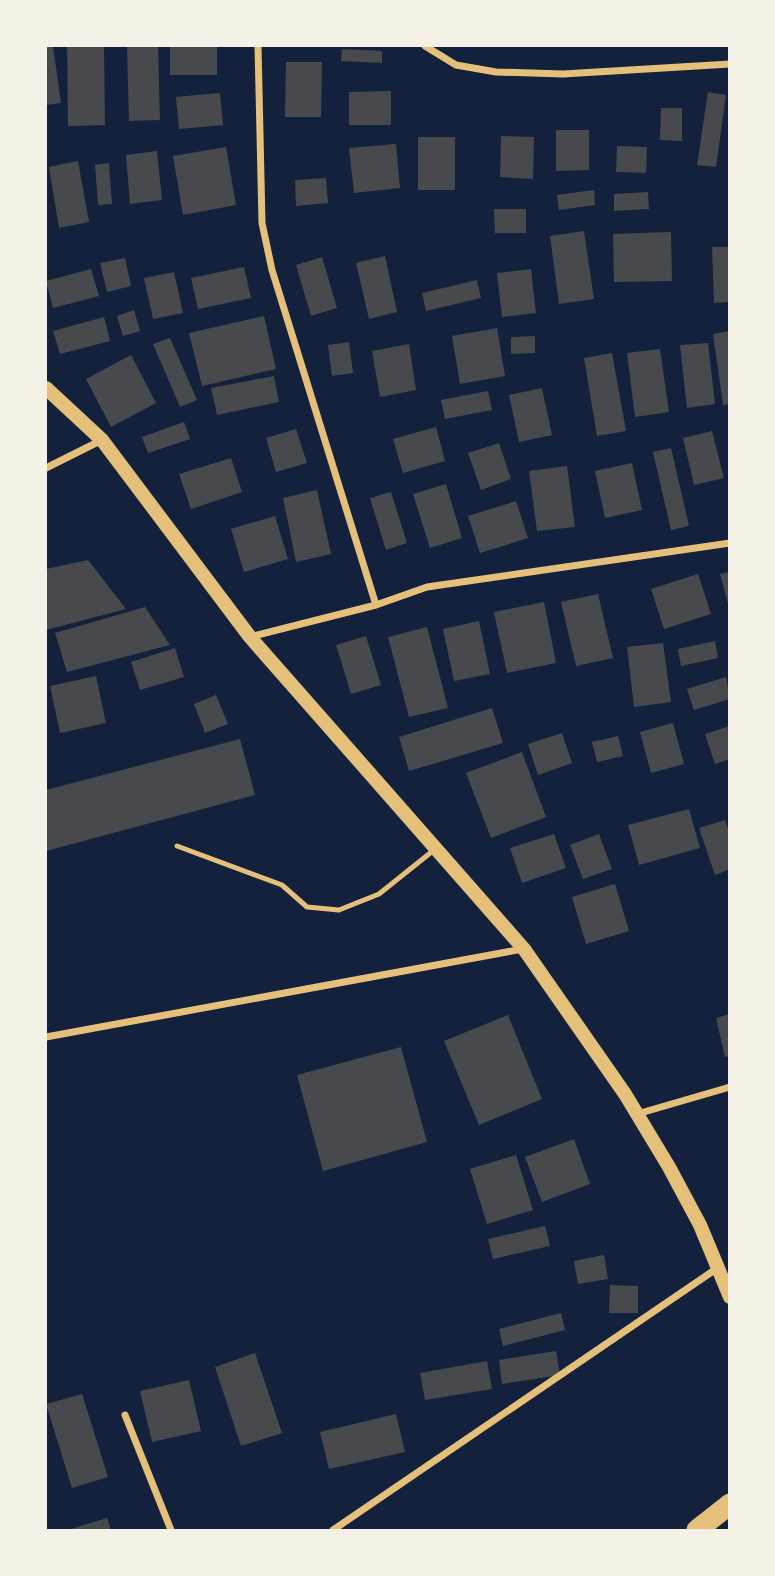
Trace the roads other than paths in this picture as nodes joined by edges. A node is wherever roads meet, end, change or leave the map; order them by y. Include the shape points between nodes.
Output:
1 (258, 46) edge
2 (425, 46) edge
3 (730, 64) edge
4 (46, 388) edge
5 (102, 440) junction
6 (46, 468) edge
7 (730, 543) edge
8 (376, 604) junction
9 (250, 637) junction
10 (177, 846) dead end
11 (436, 848) junction
12 (524, 949) junction
13 (46, 1037) edge
14 (730, 1087) edge
15 (636, 1115) junction
16 (716, 1269) junction
17 (730, 1297) edge
18 (125, 1415) dead end
19 (730, 1504) edge
20 (171, 1531) edge
21 (333, 1531) edge
22 (698, 1531) edge

1 - 8 street via 262,223 272,270
2 - 3 street via 456,65 496,72 563,74
4 - 5 main road
5 - 6 street
5 - 9 main road
7 - 8 street via 428,587
8 - 9 street
9 - 11 main road
10 - 11 lane via 282,885 307,907 339,910 380,894
11 - 12 main road
12 - 13 street
12 - 15 main road
14 - 15 street
15 - 16 main road via 700,1225
16 - 17 main road
16 - 21 street
18 - 20 street
19 - 22 highway

